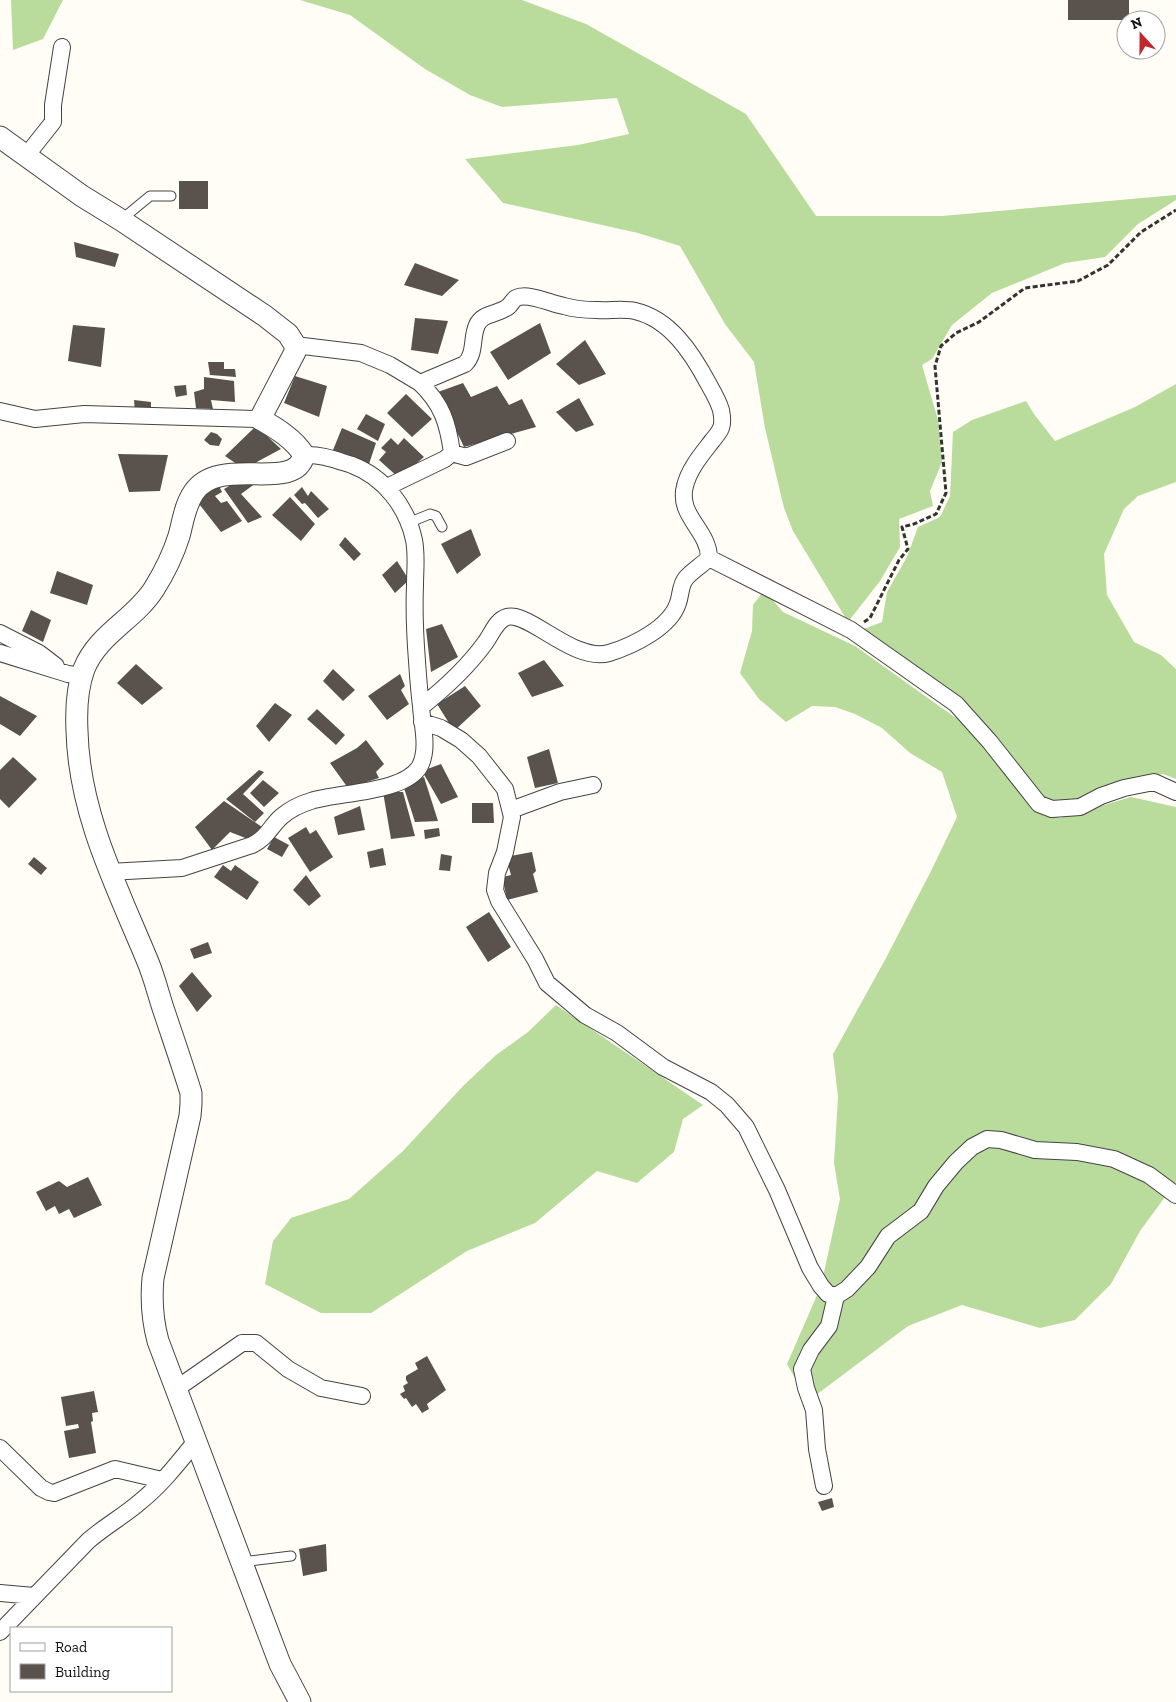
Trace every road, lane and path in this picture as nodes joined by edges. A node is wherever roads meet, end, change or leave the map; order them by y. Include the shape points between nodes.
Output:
1 (62, 47) dead end
2 (0, 138) edge
3 (26, 156) junction
4 (171, 196) dead end
5 (1176, 210) edge
6 (121, 220) junction
7 (296, 346) junction
8 (420, 382) junction
9 (0, 410) edge
10 (260, 419) junction
11 (507, 441) dead end
12 (452, 453) junction
13 (304, 455) junction
14 (387, 487) junction
15 (408, 523) junction
16 (442, 527) dead end
17 (709, 558) junction
18 (851, 630) junction
19 (0, 633) edge
20 (0, 653) edge
21 (75, 675) junction
22 (422, 714) junction
23 (593, 785) dead end
24 (1176, 792) edge
25 (511, 810) junction
26 (110, 872) junction
27 (1176, 1195) edge
28 (836, 1296) junction
29 (176, 1388) junction
30 (362, 1396) dead end
31 (196, 1441) junction
32 (0, 1448) edge
33 (162, 1480) junction
34 (824, 1486) dead end
35 (291, 1556) dead end
36 (241, 1562) junction
37 (0, 1592) edge
38 (34, 1596) junction
39 (0, 1632) edge
40 (300, 1702) edge

1 - 3 street via 52,105 53,122
2 - 3 street
3 - 6 street
4 - 6 lane via 150,196
5 - 18 path via 1141,232 1108,265 1078,282 1025,288 941,346 935,366 946,493 936,514 902,527 908,549 899,560 870,618
6 - 7 street via 265,316 288,334
7 - 8 street via 361,353
7 - 10 street
8 - 12 street via 445,418
8 - 17 street via 465,364 470,358 478,323 522,296 564,307 633,310 658,320 677,337 699,366 721,411 721,428 688,477 683,499 687,512 706,541
9 - 10 street via 35,419 91,414
10 - 13 street via 289,439
11 - 12 street via 466,457
12 - 14 street
13 - 14 street via 315,454 357,467
13 - 21 street via 302,464 289,472 228,473 213,476 201,484 190,499 168,565 152,591 97,646 84,668
14 - 15 street
15 - 16 lane via 430,514 436,516
15 - 22 street via 416,560 417,657
17 - 18 street
17 - 22 street via 686,578 678,604 670,616 636,642 608,653 596,655 557,640 522,620 505,618 464,670
18 - 24 street via 956,704 1039,804 1052,810 1080,807 1124,788 1154,782
19 - 21 street
20 - 21 street
21 - 26 street via 77,754 83,790
22 - 25 street via 479,756 505,789
22 - 26 street via 425,749 420,765 402,781 310,802 281,817 252,846 182,868
23 - 25 street via 560,792
25 - 28 street via 510,833 495,890 547,983 585,1015 727,1105 746,1127 810,1268 828,1294
26 - 29 street via 148,964 191,1093 190,1116 151,1296 156,1332
27 - 28 street via 1149,1175 1114,1159 1077,1152 1035,1150 987,1139 972,1147 956,1162 921,1211 888,1236 868,1268
28 - 34 street via 829,1326 802,1369 814,1410
29 - 30 street via 242,1343 256,1343 288,1369 321,1388
29 - 31 street
31 - 33 street
31 - 36 street
32 - 33 street via 48,1492 54,1493 115,1469
33 - 38 street via 140,1502 103,1527
35 - 36 lane
36 - 40 street via 280,1664
37 - 38 street
38 - 39 street

